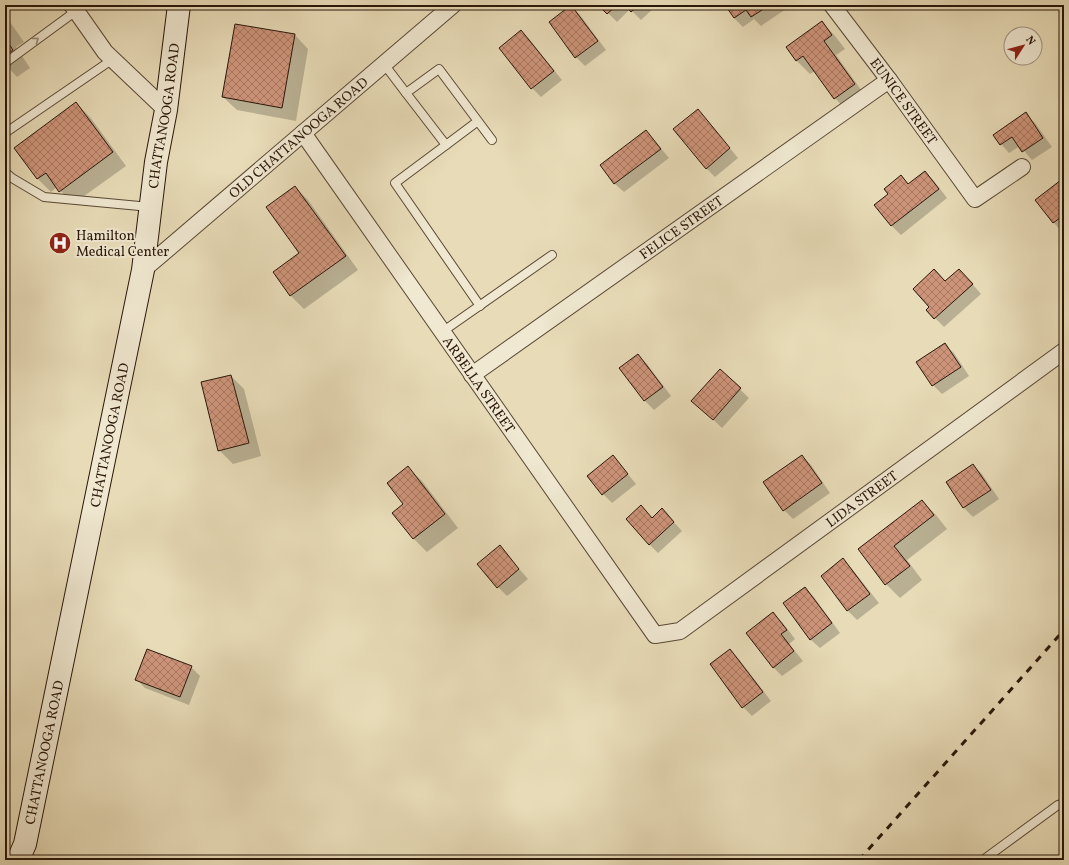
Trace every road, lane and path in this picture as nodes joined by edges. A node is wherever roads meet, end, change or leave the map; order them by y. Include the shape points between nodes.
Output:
1 (179, 5) edge
2 (453, 5) edge
3 (832, 5) edge
4 (74, 8) edge
5 (114, 59) junction
6 (5, 64) edge
7 (384, 64) junction
8 (889, 80) junction
9 (406, 94) junction
10 (166, 110) junction
11 (478, 121) junction
12 (5, 132) edge
13 (303, 133) junction
14 (492, 140) dead end
15 (446, 145) junction
16 (1022, 166) dead end
17 (5, 172) edge
18 (151, 207) junction
19 (552, 255) dead end
20 (143, 270) junction
21 (480, 306) junction
22 (442, 332) junction
23 (1064, 351) edge
24 (472, 375) junction
25 (655, 635) joint
26 (1064, 803) edge
27 (18, 860) edge
28 (982, 860) edge

1 - 10 main road, CHATTANOOGA ROAD
2 - 7 street, OLD CHATTANOOGA ROAD
3 - 8 street, EUNICE STREET
4 - 5 street via 105,52
6 -> 4 lane
5 - 10 street
5 - 12 lane
7 - 9 lane
7 - 13 street, OLD CHATTANOOGA ROAD
8 - 16 street, EUNICE STREET via 974,199
8 - 24 street, FELICE STREET
9 - 11 lane via 439,69
9 - 15 lane
10 - 18 main road, CHATTANOOGA ROAD
11 - 14 lane
11 - 15 lane
13 - 20 street, OLD CHATTANOOGA ROAD
13 - 22 street, ARBELLA STREET
15 - 21 lane via 395,183
17 - 18 lane via 44,197
18 - 20 main road, CHATTANOOGA ROAD
19 - 21 lane
20 - 27 main road, CHATTANOOGA ROAD via 25,844
21 - 22 lane
22 - 24 street, ARBELLA STREET
23 - 25 street, LIDA STREET via 680,632
24 - 25 street, ARBELLA STREET
26 - 28 lane

